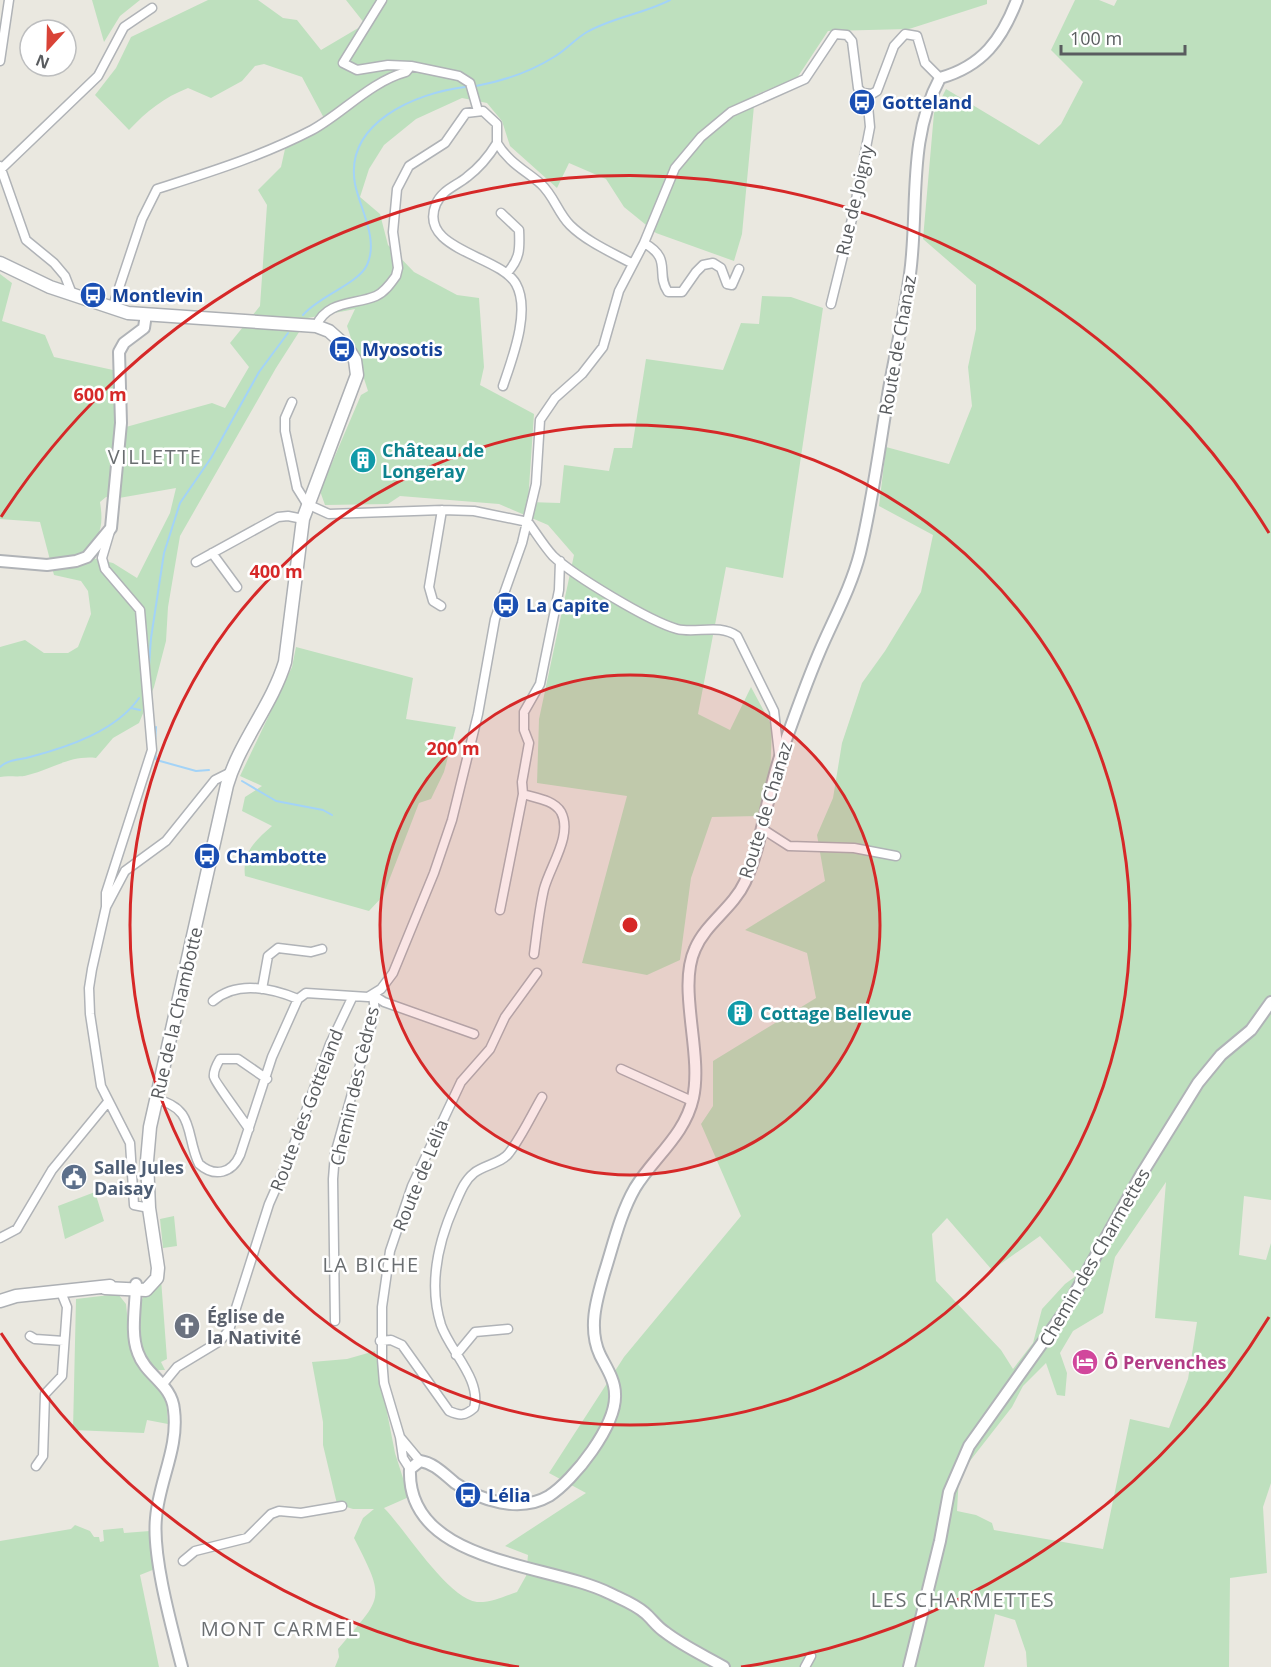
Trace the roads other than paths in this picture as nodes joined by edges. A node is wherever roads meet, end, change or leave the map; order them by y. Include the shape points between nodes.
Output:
1 (9, 0) edge
2 (382, 0) edge
3 (1017, 0) edge
4 (152, 8) dead end
5 (0, 61) edge
6 (411, 66) junction
7 (940, 78) junction
8 (867, 94) junction
9 (478, 111) junction
10 (497, 143) junction
11 (1, 168) edge
12 (501, 213) dead end
13 (644, 243) junction
14 (0, 263) edge
15 (633, 264) junction
16 (740, 269) dead end
17 (507, 273) junction
18 (72, 294) junction
19 (831, 304) dead end
20 (112, 309) junction
21 (146, 314) junction
22 (316, 326) junction
23 (503, 386) dead end
24 (292, 402) dead end
25 (307, 504) junction
26 (442, 510) junction
27 (303, 519) junction
28 (528, 522) junction
29 (111, 528) junction
30 (212, 553) junction
31 (0, 561) edge
32 (560, 561) junction
33 (196, 562) dead end
34 (237, 587) dead end
35 (441, 606) dead end
36 (780, 757) junction
37 (231, 772) junction
38 (523, 794) junction
39 (761, 828) junction
40 (897, 856) dead end
41 (106, 907) junction
42 (500, 910) dead end
43 (322, 949) dead end
44 (534, 954) dead end
45 (537, 973) dead end
46 (262, 989) junction
47 (373, 995) junction
48 (352, 998) junction
49 (298, 999) junction
50 (213, 1001) dead end
51 (1271, 1002) edge
52 (474, 1034) dead end
53 (621, 1069) dead end
54 (267, 1079) junction
55 (542, 1097) dead end
56 (156, 1099) junction
57 (692, 1101) junction
58 (107, 1103) junction
59 (249, 1129) junction
60 (148, 1208) junction
61 (0, 1238) edge
62 (136, 1287) junction
63 (61, 1292) junction
64 (0, 1301) edge
65 (335, 1321) dead end
66 (508, 1329) dead end
67 (30, 1336) dead end
68 (64, 1341) junction
69 (380, 1341) junction
70 (456, 1355) junction
71 (163, 1384) junction
72 (400, 1437) junction
73 (420, 1461) junction
74 (36, 1466) dead end
75 (410, 1469) junction
76 (342, 1506) dead end
77 (183, 1561) dead end
78 (811, 1656) dead end
79 (183, 1667) edge
80 (724, 1667) edge
81 (805, 1667) edge
82 (909, 1667) edge

1 - 5 street
2 - 6 street via 343,63 357,70
3 - 7 street via 1004,32 985,56
4 - 11 street via 124,27 98,76
6 - 9 street via 459,76 470,83
6 - 20 street via 315,128 281,145 157,189 142,219
7 - 8 street via 925,63 917,36 904,34 894,46 877,91
7 - 36 street, Route de Chanaz via 927,109 917,153 911,269 859,556
8 - 13 street via 858,88 852,41 847,35 835,34 805,79 731,112 683,156 669,178
8 - 19 street, Rue de Joigny via 870,127
9 - 10 street via 497,124
9 - 22 street via 466,113 445,142 418,158 402,177 394,208 396,276 378,295 327,310
10 - 15 street via 505,157 550,193 580,234
10 - 17 street via 477,168 444,192 433,212 434,223 446,240
11 - 18 street via 26,240 54,263
12 - 17 street via 519,230 517,263
13 - 15 street
13 - 16 street via 657,250 661,258 668,292 682,292 704,265 713,263 721,268 727,284 732,285
14 - 18 main road
15 - 28 street via 615,302 603,347 594,361 555,398 540,420 536,484
17 - 23 street via 516,284 520,322
18 - 20 main road
20 - 21 main road
21 - 22 main road
21 - 29 street via 144,328 124,343 119,352 121,423
22 - 25 main road, Rue de la Chambotte via 329,330 347,346 357,375
24 - 25 street via 285,418 285,431 297,488
25 - 26 street via 329,514
25 - 27 main road, Rue de la Chambotte
26 - 28 street via 474,511
26 - 35 street via 429,587 433,601
27 - 30 street via 278,517
27 - 37 main road, Rue de la Chambotte via 281,677
28 - 32 street
28 - 47 street via 495,619 476,724 443,850 393,973
29 - 31 street via 87,557 76,561 47,565
29 - 41 street via 102,558 111,579 140,610 152,750 106,893
30 - 33 street
30 - 34 street
32 - 36 street via 612,596 678,629 716,630 736,636 774,711
32 - 38 street via 560,590 540,684 524,712 529,743
36 - 39 street, Route de Chanaz
37 - 41 street via 215,780 166,841 125,871
37 - 56 main road, Rue de la Chambotte
38 - 42 street
38 - 44 street via 556,806 564,824 544,888
39 - 40 street via 789,846 854,848
39 - 57 street, Route de Chanaz via 743,885 700,938 690,961 695,1083
41 - 58 street via 88,988 95,1053
43 - 46 street via 311,952 278,948 267,956
45 - 69 street, Route de Lélia via 505,1017 490,1049 460,1082 412,1186 390,1251
46 - 49 street
46 - 50 street via 233,989
47 - 48 street
47 - 52 street
47 - 65 street, Chemin des Cèdres via 375,1012 335,1154
48 - 49 street via 306,993
48 - 71 street, Route des Gotteland via 330,1044 269,1204 230,1330 220,1341 177,1368
49 - 54 street via 272,1057
51 - 82 street, Chemin des Charmettes via 1251,1030 1221,1055 1198,1083 1056,1327 969,1446 949,1492
53 - 57 street
54 - 59 street
54 - 59 street via 238,1059 220,1059 215,1066 213,1076 217,1085
55 - 70 street via 508,1155 474,1172 464,1184 440,1240 436,1293 441,1322
56 - 59 street via 170,1102 182,1112 196,1158 212,1171 234,1168
56 - 60 main road, Rue de la Chambotte via 147,1161
57 - 73 street, Route de Chanaz via 677,1134 627,1204 600,1288 594,1334 613,1383 614,1405 596,1445 578,1469 548,1496 522,1505 467,1490 429,1462
58 - 60 street via 130,1143 134,1204
58 - 61 street via 52,1170 17,1229
60 - 62 main road, Rue de la Chambotte via 155,1257 152,1274
62 - 63 main road via 114,1284
62 - 71 street via 138,1353
63 - 64 main road
63 - 68 street via 67,1307
66 - 70 street via 475,1332
67 - 68 street
68 - 74 street via 62,1376 45,1394 43,1456
69 - 70 street via 402,1345 449,1411 459,1415 474,1408 477,1399
69 - 72 street, Route de Lélia via 384,1383
71 - 79 street via 171,1396 175,1432 156,1522 165,1590
72 - 73 street, Route de Lélia
72 - 75 street, Route de Lélia via 403,1458
73 - 75 street
75 - 80 street via 412,1491 428,1520 462,1548 606,1592 640,1609 664,1632
76 - 77 street via 301,1514 279,1511 247,1538 195,1551
78 - 81 street

